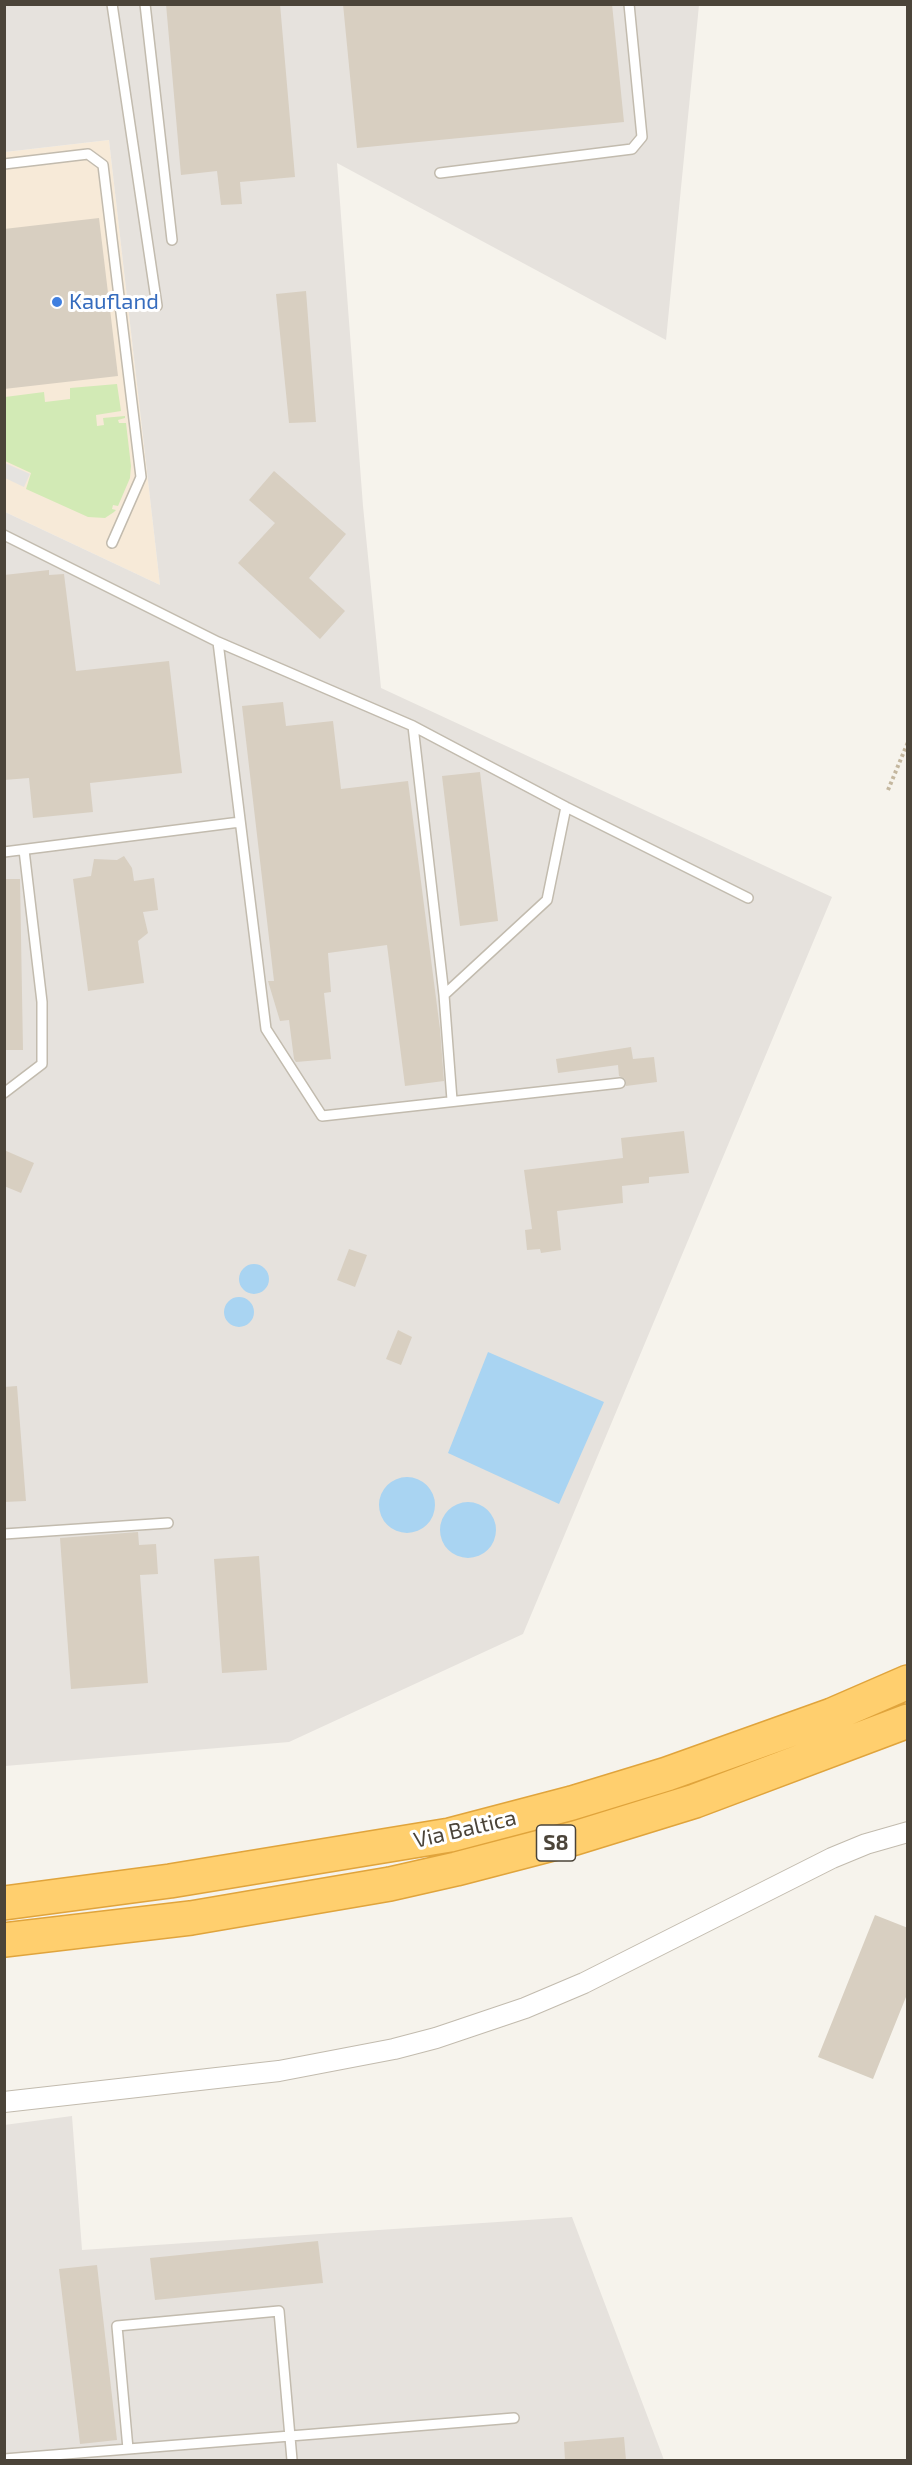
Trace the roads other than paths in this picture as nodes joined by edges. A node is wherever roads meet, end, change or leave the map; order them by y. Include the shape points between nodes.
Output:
1 (112, 4) edge
2 (146, 4) edge
3 (629, 4) edge
4 (4, 164) edge
5 (440, 173) dead end
6 (172, 240) dead end
7 (157, 306) dead end
8 (4, 535) edge
9 (112, 543) dead end
10 (218, 642) junction
11 (412, 726) junction
12 (566, 807) junction
13 (240, 822) junction
14 (24, 850) junction
15 (4, 852) edge
16 (748, 898) dead end
17 (444, 995) junction
18 (620, 1083) dead end
19 (4, 1094) edge
20 (452, 1100) junction
21 (168, 1523) dead end
22 (4, 1534) edge
23 (908, 1682) edge
24 (908, 1720) edge
25 (908, 1832) edge
26 (4, 1903) edge
27 (4, 1940) edge
28 (4, 2102) edge
29 (514, 2418) dead end
30 (290, 2436) junction
31 (128, 2449) junction
32 (10, 2460) edge
33 (292, 2460) edge

1 - 7 lane
2 - 6 lane
3 - 5 lane via 642,137 632,149
4 - 9 lane via 88,154 103,165 141,477
8 - 10 lane
10 - 11 lane
10 - 13 lane
11 - 12 lane
11 - 17 lane
12 - 16 lane
12 - 17 lane via 548,900
13 - 14 lane
13 - 20 lane via 266,1029 322,1116
14 - 15 lane
14 - 19 lane via 42,1002 42,1064
17 - 20 lane
18 - 20 lane
21 - 22 lane
23 - 26 highway, Via Baltica / S8 via 668,1774 450,1835 170,1881
24 - 27 highway, Via Baltica / S8 via 695,1801 456,1869 191,1918
25 - 28 street via 832,1858 584,1983 436,2038 279,2071
29 - 30 lane
30 - 31 lane
30 - 31 lane via 279,2311 117,2326
30 - 33 lane
31 - 32 lane

